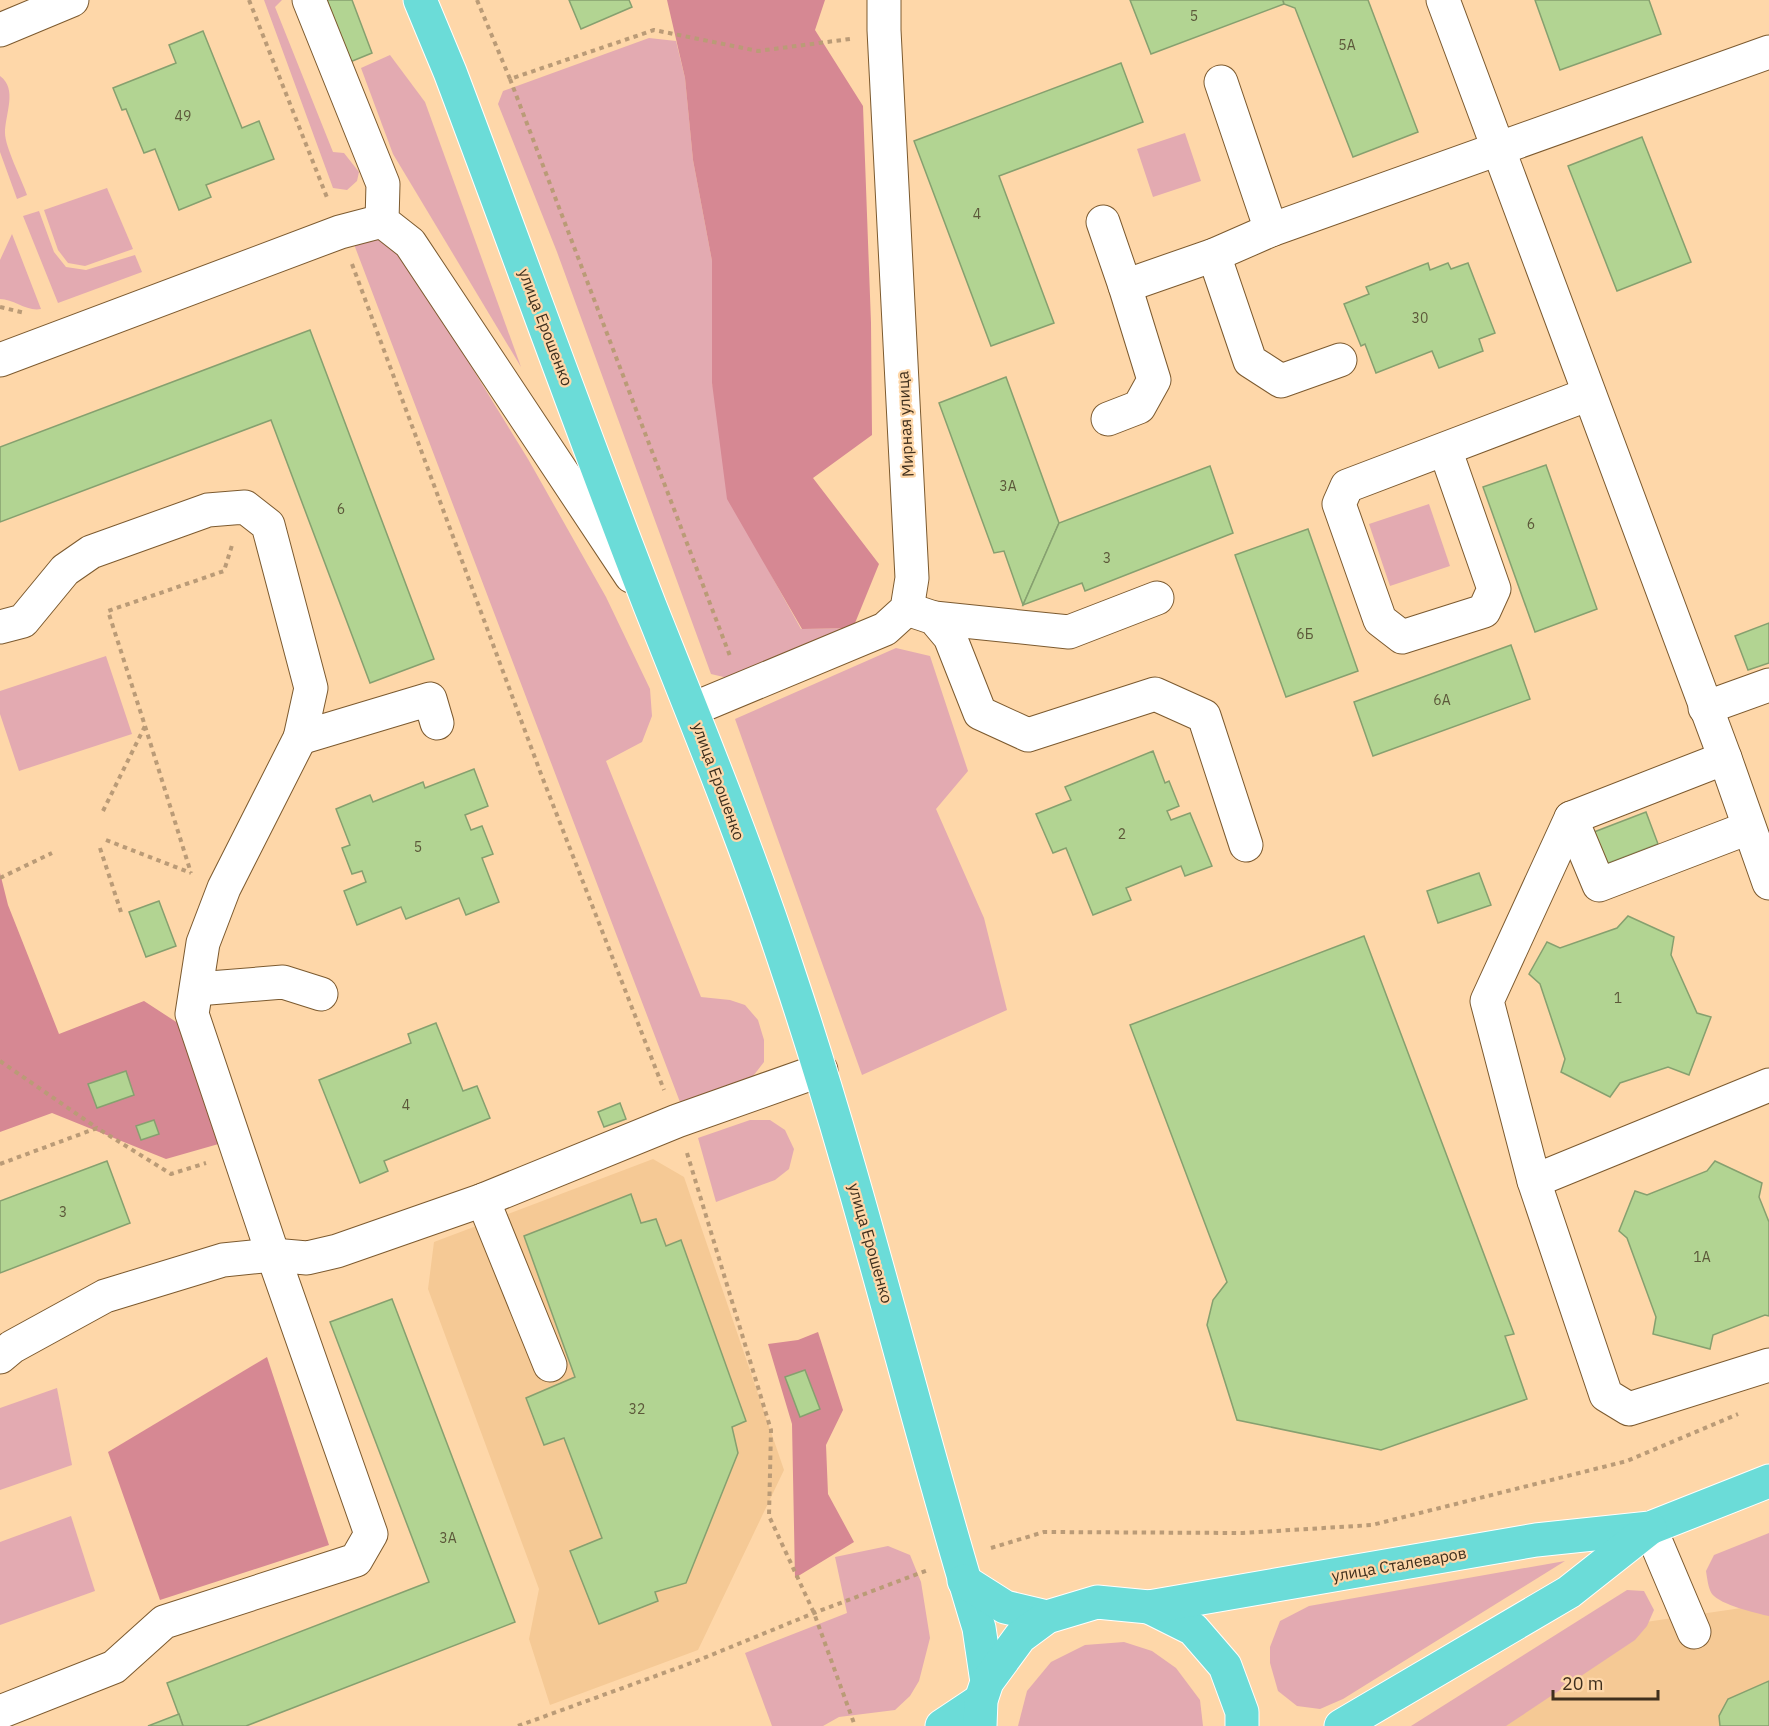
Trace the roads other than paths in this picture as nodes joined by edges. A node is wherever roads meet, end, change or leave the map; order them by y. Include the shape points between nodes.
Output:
1 (72, 0) edge
2 (309, 0) edge
3 (420, 0) edge
4 (1443, 0) edge
5 (884, 15) edge
6 (0, 30) edge
7 (1769, 52) edge
8 (1221, 82) dead end
9 (1498, 150) junction
10 (382, 221) junction
11 (1103, 222) dead end
12 (1271, 230) junction
13 (1214, 255) junction
14 (1125, 286) junction
15 (0, 360) edge
16 (1340, 360) dead end
17 (1589, 394) junction
18 (1107, 419) dead end
19 (1445, 449) junction
20 (1157, 598) dead end
21 (650, 604) junction
22 (921, 614) junction
23 (0, 627) edge
24 (1769, 685) edge
25 (1705, 708) junction
26 (693, 709) junction
27 (437, 723) dead end
28 (300, 738) junction
29 (1725, 758) junction
30 (1571, 818) junction
31 (1748, 828) junction
32 (1246, 845) dead end
33 (1769, 883) edge
34 (197, 989) junction
35 (321, 994) dead end
36 (821, 1070) junction
37 (1769, 1085) edge
38 (1534, 1181) junction
39 (483, 1200) junction
40 (273, 1255) junction
41 (0, 1357) edge
42 (550, 1365) dead end
43 (1769, 1365) edge
44 (1769, 1481) edge
45 (1650, 1528) junction
46 (962, 1569) junction
47 (1149, 1607) junction
48 (1047, 1617) junction
49 (1694, 1632) dead end
50 (983, 1703) edge
51 (0, 1712) edge
52 (942, 1726) edge
53 (1242, 1726) edge
54 (1341, 1726) edge

1 - 6 street
2 - 10 street via 383,184
3 - 21 main road, улица Ерошенко
4 - 9 street
5 - 22 street, Мирная улица via 912,578
7 - 9 street
8 - 12 street
9 - 12 street
9 - 17 street
10 - 15 street via 340,232
10 - 21 street via 410,243
11 - 14 street
12 - 13 street
13 - 14 street
13 - 16 street via 1250,361 1281,381
14 - 18 street via 1154,380 1139,407
17 - 19 street
17 - 25 street
19 - 19 street via 1494,589 1484,611 1402,637 1380,620 1339,504 1347,486
20 - 22 street via 1069,632
21 - 26 main road, улица Ерошенко
22 - 26 street
22 - 32 street via 950,637 980,714 1028,735 1155,694 1204,716
23 - 28 street via 23,621 65,570 92,552 208,510 245,507 268,525 311,688
24 - 25 street
25 - 29 street
26 - 36 main road, улица Ерошенко
27 - 28 street via 430,699
28 - 34 street via 224,888 203,943
29 - 30 street
29 - 31 street
30 - 31 street via 1599,885
30 - 38 street via 1487,1001
31 - 33 street
34 - 35 street via 283,982
34 - 40 street via 192,1014
36 - 39 street via 677,1121
36 - 46 main road, улица Ерошенко
37 - 38 street
38 - 43 street via 1606,1395 1629,1409
39 - 40 street via 337,1251 307,1258
39 - 42 street
40 - 41 street via 222,1260 105,1296
40 - 51 street via 371,1534 356,1560 164,1623 114,1667
44 - 45 main road, улица Сталеваров
45 - 47 main road, улица Сталеваров via 1536,1540
45 - 49 street
45 - 54 main road, улица Сталеваров via 1569,1592
46 - 48 main road via 1005,1607
46 - 50 main road, улица Ерошенко via 979,1628
47 - 48 main road, улица Сталеваров via 1097,1602
47 - 53 main road, улица Сталеваров via 1192,1629 1225,1666 1242,1712
48 - 50 main road, улица Сталеваров via 1020,1637
50 - 52 main road

